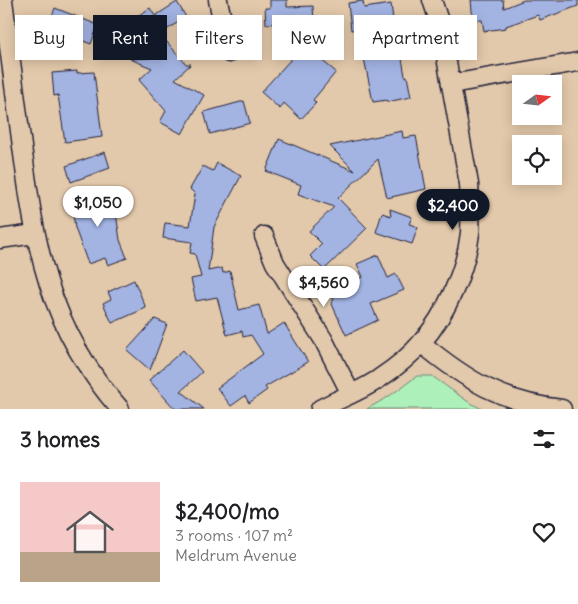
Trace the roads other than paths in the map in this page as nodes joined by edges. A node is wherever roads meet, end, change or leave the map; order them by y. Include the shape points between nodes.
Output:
1 (3, 0) edge
2 (218, 0) edge
3 (432, 0) edge
4 (221, 15) edge
5 (578, 62) edge
6 (451, 84) junction
7 (35, 234) junction
8 (264, 236) dead end
9 (0, 239) edge
10 (421, 343) junction
11 (352, 394) junction
12 (120, 409) edge
13 (320, 409) edge
14 (562, 409) edge

1 - 7 street
2 - 4 street
3 - 6 street via 440,24
5 - 6 street
6 - 10 street via 468,184 470,233 457,283
7 - 9 street
7 - 12 street via 50,289 73,342 88,369
8 - 11 street via 275,263 310,317
10 - 11 street via 398,365
10 - 14 street via 452,368 496,394
11 - 13 street

